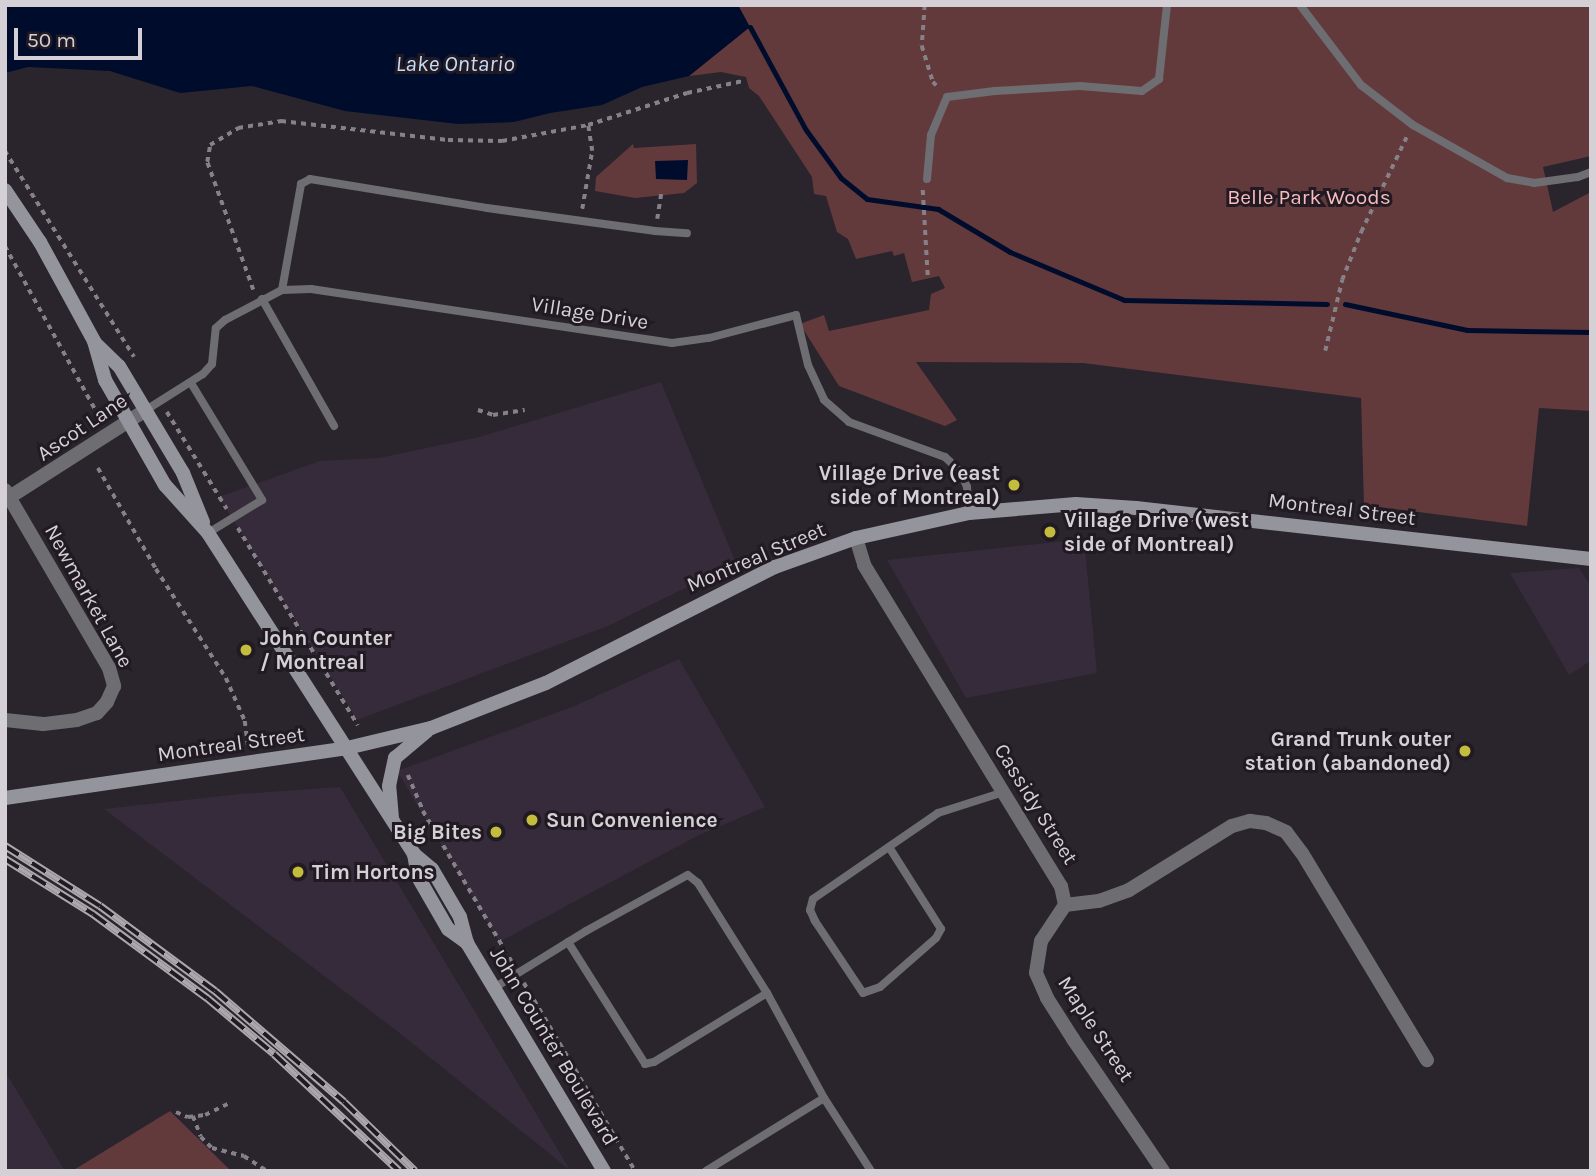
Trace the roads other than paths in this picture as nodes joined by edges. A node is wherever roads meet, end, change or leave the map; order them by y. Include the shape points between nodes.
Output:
1 (1167, 5) edge
2 (1300, 5) edge
3 (1591, 172) edge
4 (927, 179) road end
5 (5, 190) edge
6 (687, 233) dead end
7 (282, 290) junction
8 (262, 299) junction
9 (94, 341) junction
10 (191, 383) junction
11 (146, 410) junction
12 (128, 422) junction
13 (334, 426) dead end
14 (7, 496) edge
15 (969, 513) junction
16 (208, 533) junction
17 (856, 538) junction
18 (1591, 559) edge
19 (5, 720) edge
20 (430, 728) junction
21 (347, 748) junction
22 (1004, 792) junction
23 (5, 798) edge
24 (392, 819) junction
25 (889, 847) junction
26 (1065, 905) junction
27 (568, 942) junction
28 (494, 988) junction
29 (766, 993) junction
30 (1427, 1060) dead end
31 (824, 1098) junction
32 (604, 1171) edge
33 (706, 1171) edge
34 (871, 1171) edge
35 (1163, 1171) edge

1 - 4 lane via 1159,79 1142,91 1080,86 947,97 932,135
2 - 3 lane via 1361,85 1413,125 1507,178 1534,183
5 - 9 main road, John Counter Boulevard via 40,242
6 - 7 lane via 655,232 310,178 301,184
7 - 8 lane, Village Drive
7 - 15 lane, Village Drive via 311,289 672,343 796,316 808,365 824,400 856,425 945,457 960,471 967,487
8 - 10 lane, Village Drive via 216,328 212,364
8 - 13 lane
9 - 11 main road, John Counter Boulevard via 119,366
9 - 12 main road, John Counter Boulevard via 105,380
10 - 11 lane, Village Drive
10 - 16 lane via 262,500
11 - 12 street, Ascot Lane
11 - 16 main road, John Counter Boulevard via 183,473
12 - 14 street, Ascot Lane
12 - 16 main road, John Counter Boulevard via 165,485
14 - 19 street, Newmarket Lane via 109,668 114,686 97,713 77,720 43,724
15 - 17 main road, Montreal Street
15 - 18 main road, Montreal Street via 1076,504 1136,508
16 - 21 main road, John Counter Boulevard
17 - 20 main road, Montreal Street via 775,567 546,683
17 - 22 street, Cassidy Street via 864,565
20 - 21 main road, Montreal Street
20 - 24 main road via 396,758 389,786
21 - 23 main road, Montreal Street
21 - 24 main road, John Counter Boulevard
22 - 25 lane via 939,813
22 - 26 street, Cassidy Street via 1062,886
24 - 28 main road, John Counter Boulevard via 414,854 418,877 448,929 467,943
25 - 25 lane via 813,899 810,910 863,993 880,987 941,929
26 - 30 street via 1099,901 1129,890 1232,826 1266,823 1286,832 1302,853
26 - 35 street, Maple Street via 1041,941 1036,972 1073,1040
27 - 28 lane
27 - 29 lane via 688,875 698,883
27 - 29 lane via 645,1063 654,1062
28 - 32 main road, John Counter Boulevard
29 - 31 lane
31 - 33 lane
31 - 34 lane

